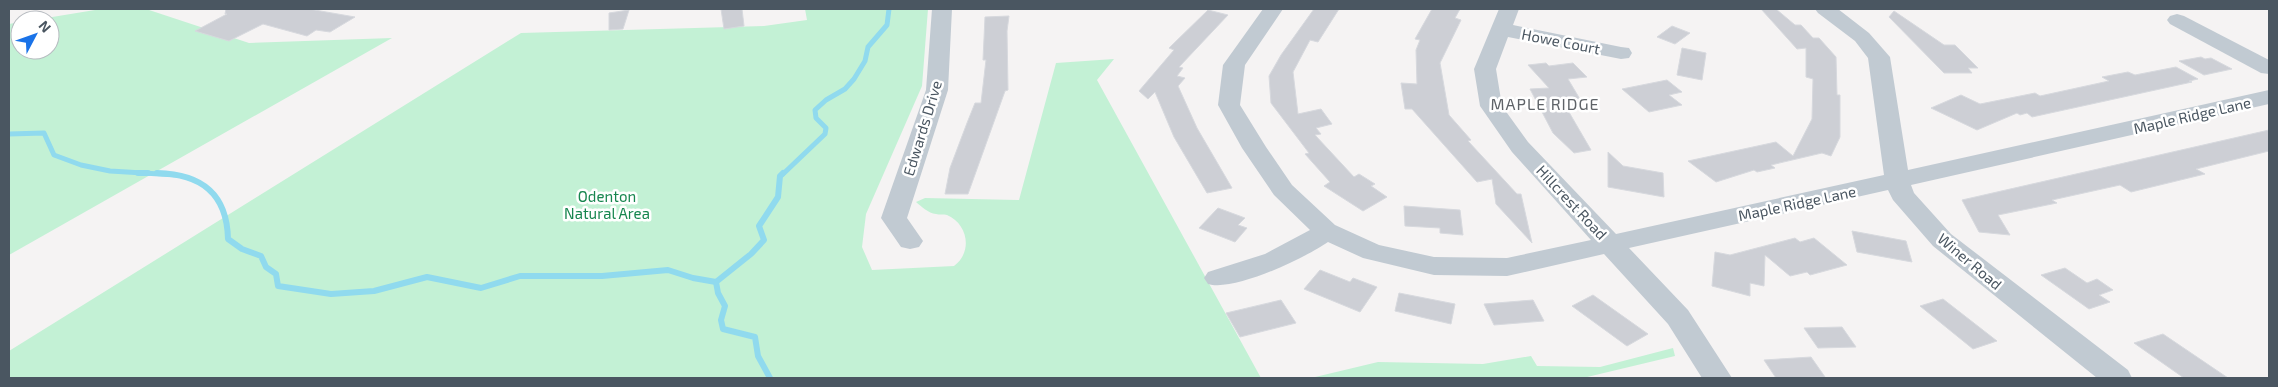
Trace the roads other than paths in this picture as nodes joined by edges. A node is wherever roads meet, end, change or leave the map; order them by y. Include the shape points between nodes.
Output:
1 (942, 9) edge
2 (1273, 9) edge
3 (1825, 9) edge
4 (1505, 19) edge
5 (2177, 20) dead end
6 (1620, 53) dead end
7 (2269, 68) edge
8 (2269, 97) edge
9 (1897, 181) junction
10 (1326, 231) junction
11 (910, 241) dead end
12 (1612, 244) junction
13 (1218, 278) dead end
14 (1717, 378) edge
15 (2117, 378) edge

1 - 11 street, Edwards Drive via 936,90 894,218
2 - 10 street, Maple Ridge Lane via 1234,65 1229,105 1283,190
3 - 9 street, Winer Road via 1862,37 1879,57
4 - 6 street, Howe Court
4 - 12 street, Hillcrest Road via 1485,69 1491,106 1520,147
5 - 7 street
8 - 9 street, Maple Ridge Lane
9 - 12 street, Maple Ridge Lane
9 - 15 street, Winer Road via 1902,195 1942,240
10 - 12 street, Maple Ridge Lane via 1372,252 1434,266 1507,267
10 - 13 street via 1308,245 1264,265
12 - 14 street, Hillcrest Road via 1678,318

